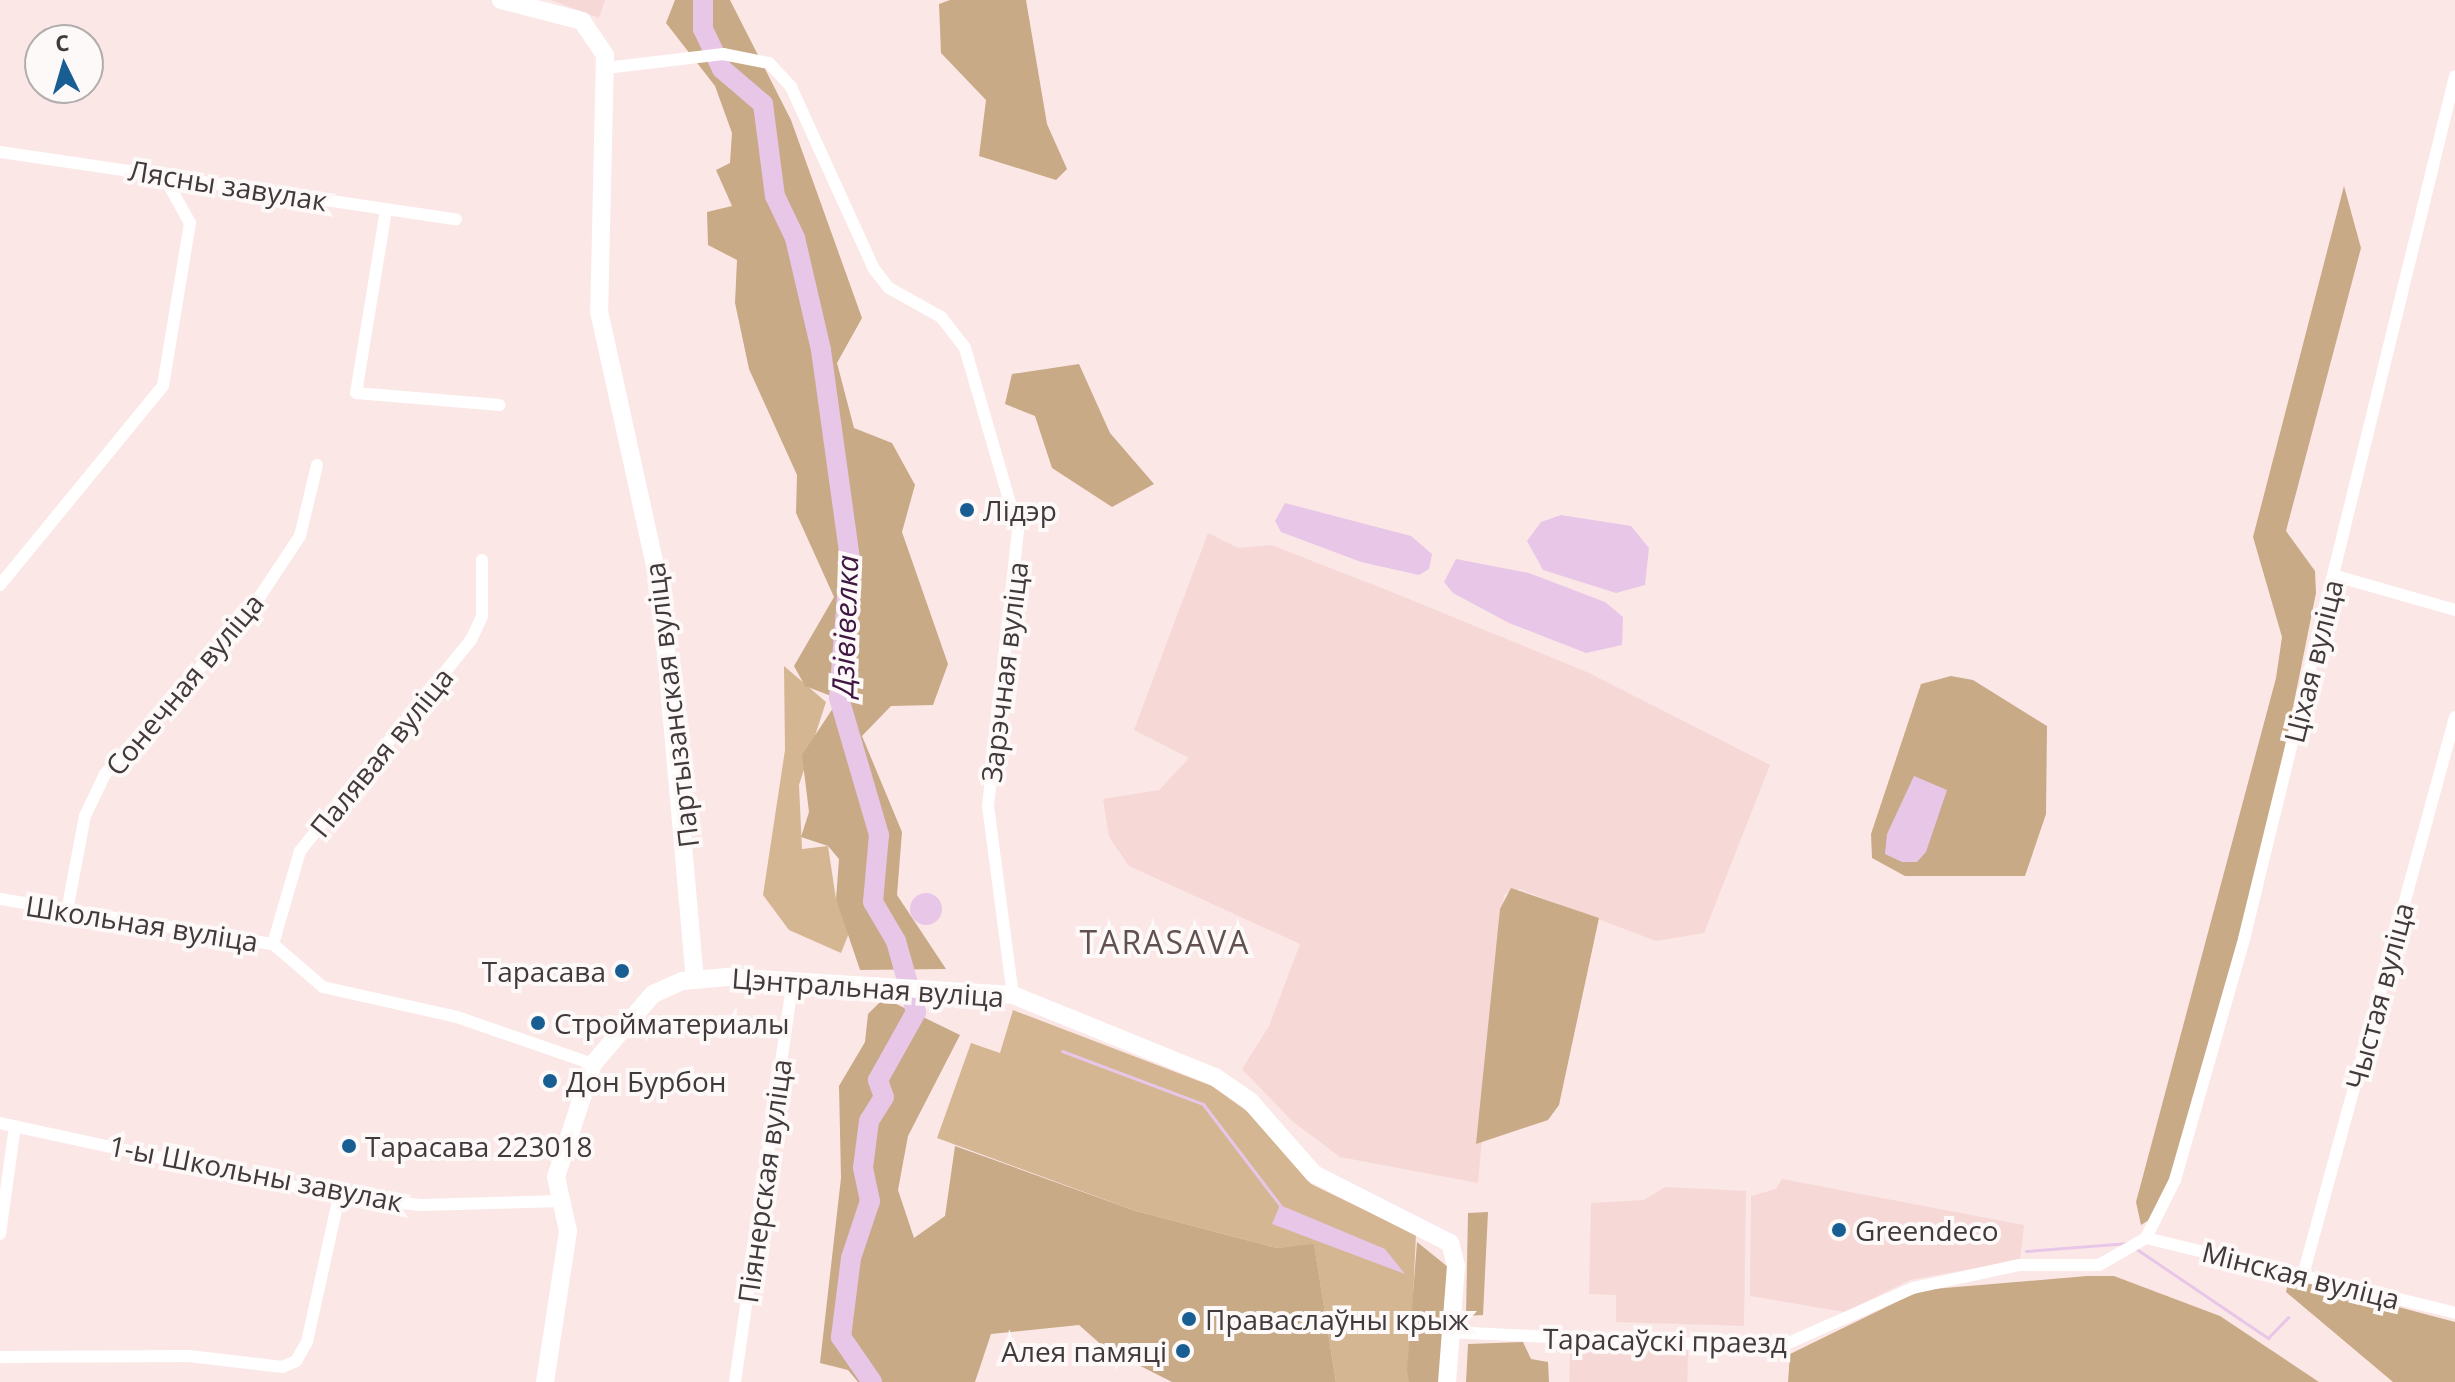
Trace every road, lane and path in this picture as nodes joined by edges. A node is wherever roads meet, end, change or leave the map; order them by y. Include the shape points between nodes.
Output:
1 (501, 0) edge
2 (606, 68) junction
3 (2455, 76) edge
4 (0, 152) edge
5 (162, 173) junction
6 (386, 210) junction
7 (456, 219) dead end
8 (499, 405) dead end
9 (317, 465) dead end
10 (482, 560) dead end
11 (2336, 576) junction
12 (0, 585) edge
13 (2455, 610) edge
14 (2455, 717) edge
15 (0, 899) edge
16 (67, 911) junction
17 (273, 944) junction
18 (695, 978) junction
19 (793, 980) junction
20 (1013, 995) junction
21 (593, 1064) junction
22 (0, 1123) edge
23 (15, 1126) junction
24 (339, 1196) junction
25 (561, 1201) junction
26 (0, 1234) edge
27 (2146, 1238) junction
28 (2303, 1275) junction
29 (2455, 1313) edge
30 (1450, 1332) junction
31 (0, 1357) edge
32 (545, 1382) edge
33 (735, 1382) edge
34 (1447, 1382) edge

1 - 2 street, Партызанская вуліца via 544,8 592,28
2 - 18 street, Партызанская вуліца via 599,311 661,593
2 - 20 street, Зарэчная вуліца via 716,55 769,63 781,74 874,269 889,288 941,317 965,348 1018,530 988,806
3 - 11 street, Ціхая вуліца via 2338,538
4 - 5 street, Лясны завулак
5 - 6 street, Лясны завулак
5 - 12 street via 190,223 163,386
6 - 7 street, Лясны завулак
6 - 8 street via 356,393 434,405 448,396
9 - 16 street, Сонечная вуліца via 300,536 249,613 105,774 85,816
10 - 17 street, Палявая вуліца via 482,616 471,640 300,851
11 - 13 street
11 - 27 street, Ціхая вуліца via 2203,1083 2160,1220
14 - 28 street, Чыстая вуліца
15 - 16 street, Школьная вуліца
16 - 17 street, Школьная вуліца
17 - 21 street, Школьная вуліца via 323,987 457,1017
18 - 19 street, Цэнтральная вуліца
18 - 21 street via 646,999
19 - 20 street, Цэнтральная вуліца
19 - 33 street, Піянерская вуліца
20 - 30 street, Цэнтральная вуліца via 1215,1077 1250,1101 1314,1174 1439,1234 1456,1266
21 - 25 street via 556,1177
22 - 23 street, 1-ы Школьны завулак
23 - 24 street, 1-ы Школьны завулак
23 - 26 street
24 - 25 street, 1-ы Школьны завулак via 421,1205
24 - 31 street via 307,1342 296,1361 282,1367 189,1356
25 - 32 street via 568,1231
27 - 28 street, Мінская вуліца
27 - 30 street, Тарасаўскі праезд via 2099,1265 2019,1265 1913,1288 1777,1348
28 - 29 street, Мінская вуліца
30 - 34 street, Цэнтральная вуліца

